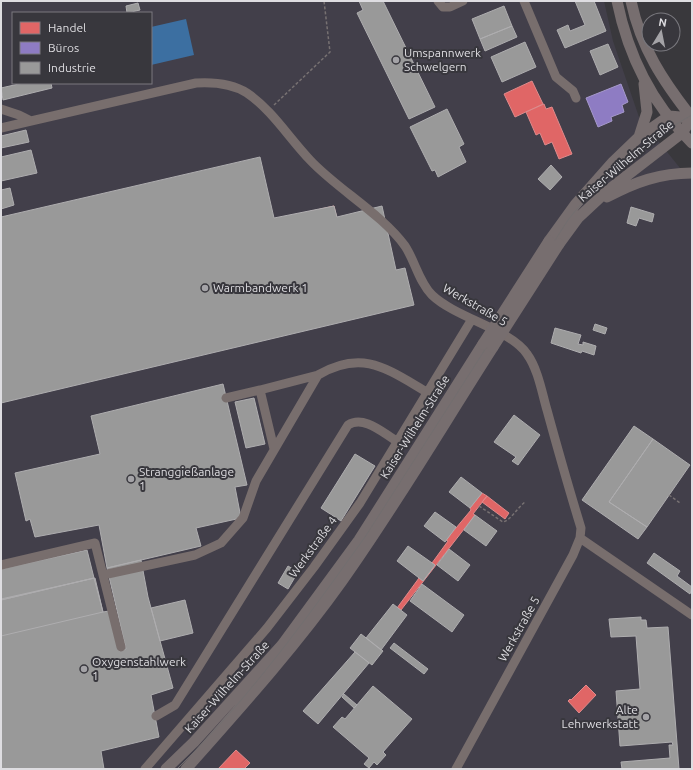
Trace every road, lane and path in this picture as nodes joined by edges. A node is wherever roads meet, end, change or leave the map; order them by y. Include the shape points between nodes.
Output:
1 (324, 1) edge
2 (438, 1) edge
3 (463, 1) edge
4 (524, 1) edge
5 (617, 1) edge
6 (631, 1) edge
7 (643, 78) junction
8 (576, 98) dead end
9 (276, 104) dead end
10 (1, 109) edge
11 (669, 116) junction
12 (692, 118) edge
13 (31, 121) junction
14 (1, 128) edge
15 (682, 133) junction
16 (639, 137) junction
17 (692, 143) edge
18 (692, 172) edge
19 (596, 202) junction
20 (554, 243) junction
21 (472, 319) junction
22 (488, 346) junction
23 (318, 375) junction
24 (260, 390) junction
25 (427, 392) junction
26 (226, 398) dead end
27 (397, 441) junction
28 (274, 449) junction
29 (669, 495) dead end
30 (525, 502) dead end
31 (680, 502) dead end
32 (479, 506) dead end
33 (580, 538) junction
34 (1, 564) edge
35 (103, 575) junction
36 (692, 615) edge
37 (122, 647) dead end
38 (156, 716) dead end
39 (145, 769) edge
40 (166, 769) edge
41 (186, 769) edge
42 (456, 769) edge

1 - 9 path via 330,52
2 - 3 street via 443,7 450,7
4 - 8 street via 556,77 573,91
5 - 7 main road via 628,47
6 - 12 main road via 641,37 653,64
7 - 11 main road
7 - 16 main road via 647,112
10 - 13 street
11 - 12 main road, Kaiser-Wilhelm-Straße
11 - 15 main road
11 - 16 main road, Kaiser-Wilhelm-Straße
12 - 15 main road, Kaiser-Wilhelm-Straße
13 - 14 street, Werkstraße 5
13 - 21 street, Werkstraße 5 via 196,83 209,82 236,87 268,111 325,175 394,233 405,246 426,288 433,295 445,305
15 - 17 main road
15 - 19 main road, Kaiser-Wilhelm-Straße
16 - 20 main road, Kaiser-Wilhelm-Straße via 613,162 576,205
18 - 19 main road via 664,174 646,179
19 - 20 main road, Kaiser-Wilhelm-Straße
20 - 22 main road, Kaiser-Wilhelm-Straße, bridge
21 - 25 street, Werkstraße 4
21 - 33 street, Werkstraße 5 via 518,344 528,354 540,385 581,528
22 - 40 main road, Kaiser-Wilhelm-Straße via 359,540 282,645 199,737
22 - 41 main road, Kaiser-Wilhelm-Straße via 368,544 341,582 255,691
23 - 24 street
23 - 25 street via 347,363 361,362 388,369
23 - 28 street
24 - 26 street
24 - 28 street
25 - 27 street, Werkstraße 4
27 - 38 street via 362,421 354,421 348,425 176,705
27 - 39 street, Werkstraße 4 via 360,503 314,567 267,628
28 - 35 street via 256,481 243,518 221,543 196,555
29 - 31 path
30 - 32 path via 503,522
33 - 36 street
33 - 42 street, Werkstraße 5
34 - 35 street via 95,543
35 - 37 street

